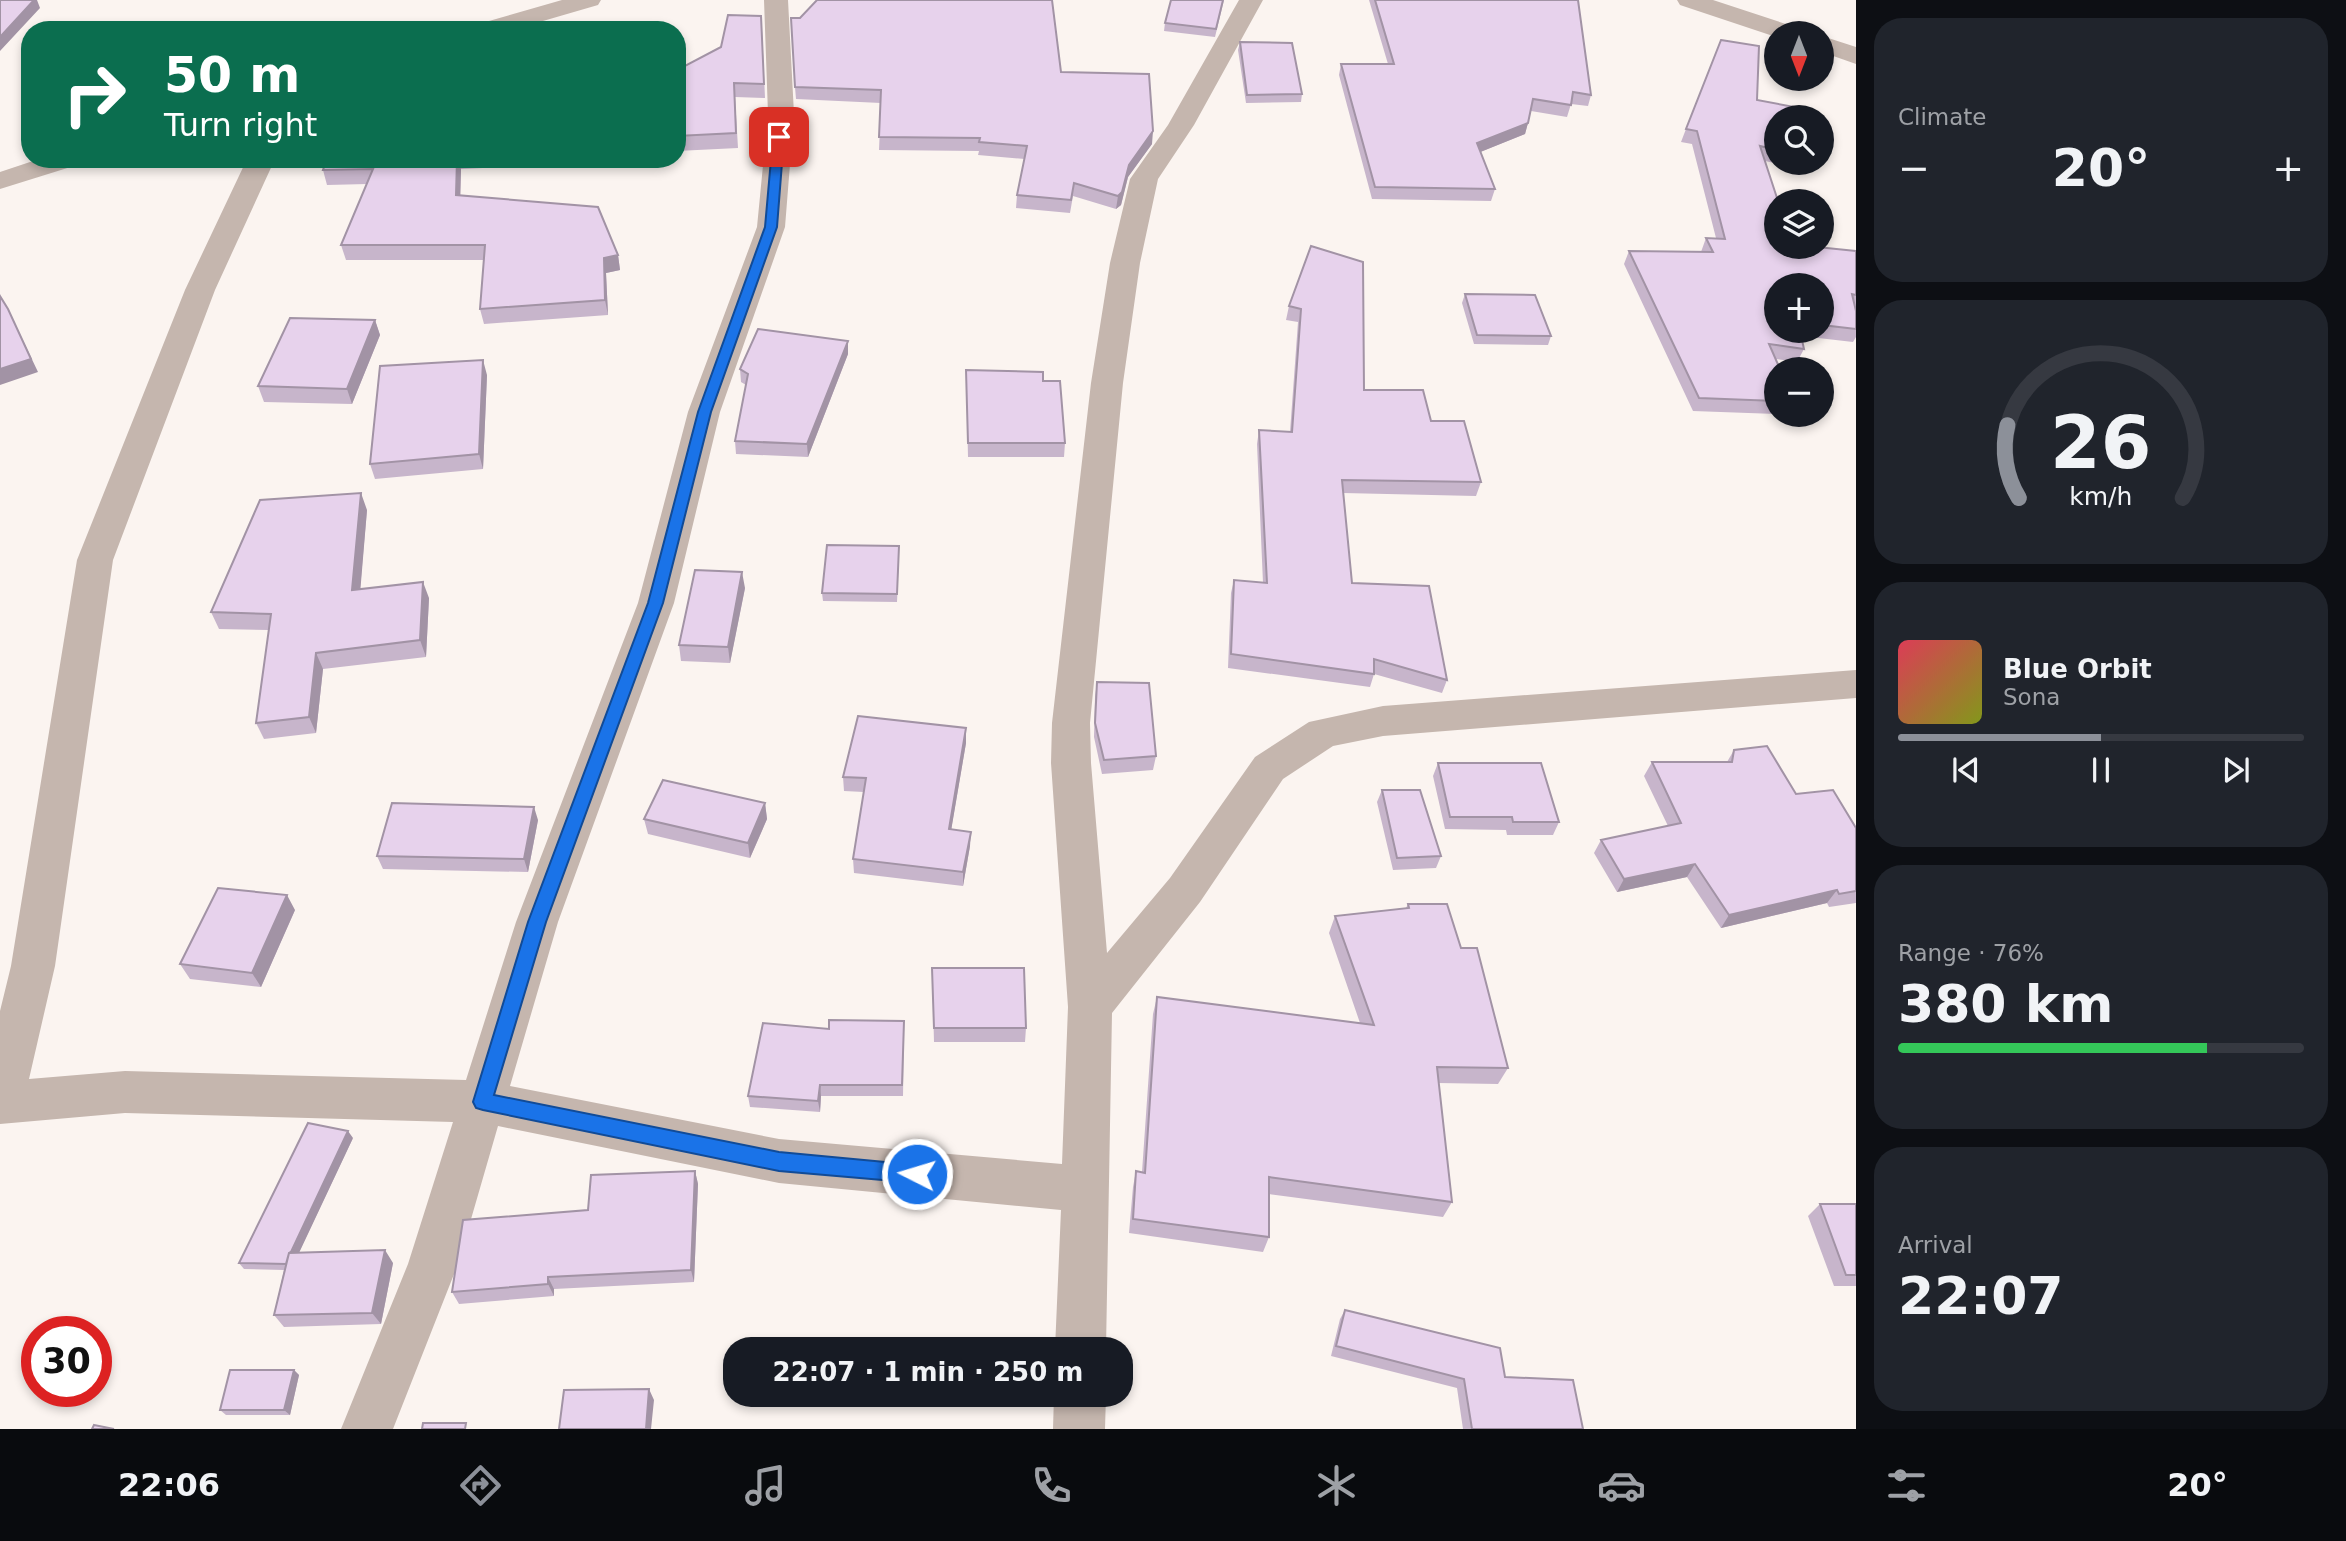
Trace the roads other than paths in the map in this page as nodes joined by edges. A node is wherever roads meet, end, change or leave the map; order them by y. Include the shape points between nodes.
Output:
1 (589, 0) edge
2 (776, 0) edge
3 (1251, 0) edge
4 (1689, 0) edge
5 (516, 21) edge
6 (1764, 25) edge
7 (1834, 48) edge
8 (1856, 56) edge
9 (40, 168) edge
10 (257, 168) edge
11 (0, 181) edge
12 (1856, 684) edge
13 (1090, 1007) junction
14 (483, 1102) junction
15 (0, 1103) edge
16 (1083, 1189) junction
17 (1081, 1337) edge
18 (1080, 1407) edge
19 (367, 1429) edge
20 (1079, 1429) edge

1 - 5 street
2 - 14 street via 781,114 771,227 704,412 656,603 537,922
3 - 13 street via 1181,125 1144,179 1125,263 1107,383 1071,723
4 - 6 street
7 - 8 street
9 - 11 street
10 - 15 street via 200,290 95,560 33,966
12 - 13 street via 1383,721 1323,733 1269,768 1185,890
13 - 16 street
14 - 15 street via 125,1092
14 - 16 street via 779,1161
14 - 19 street via 433,1264
16 - 17 street
18 - 20 street

